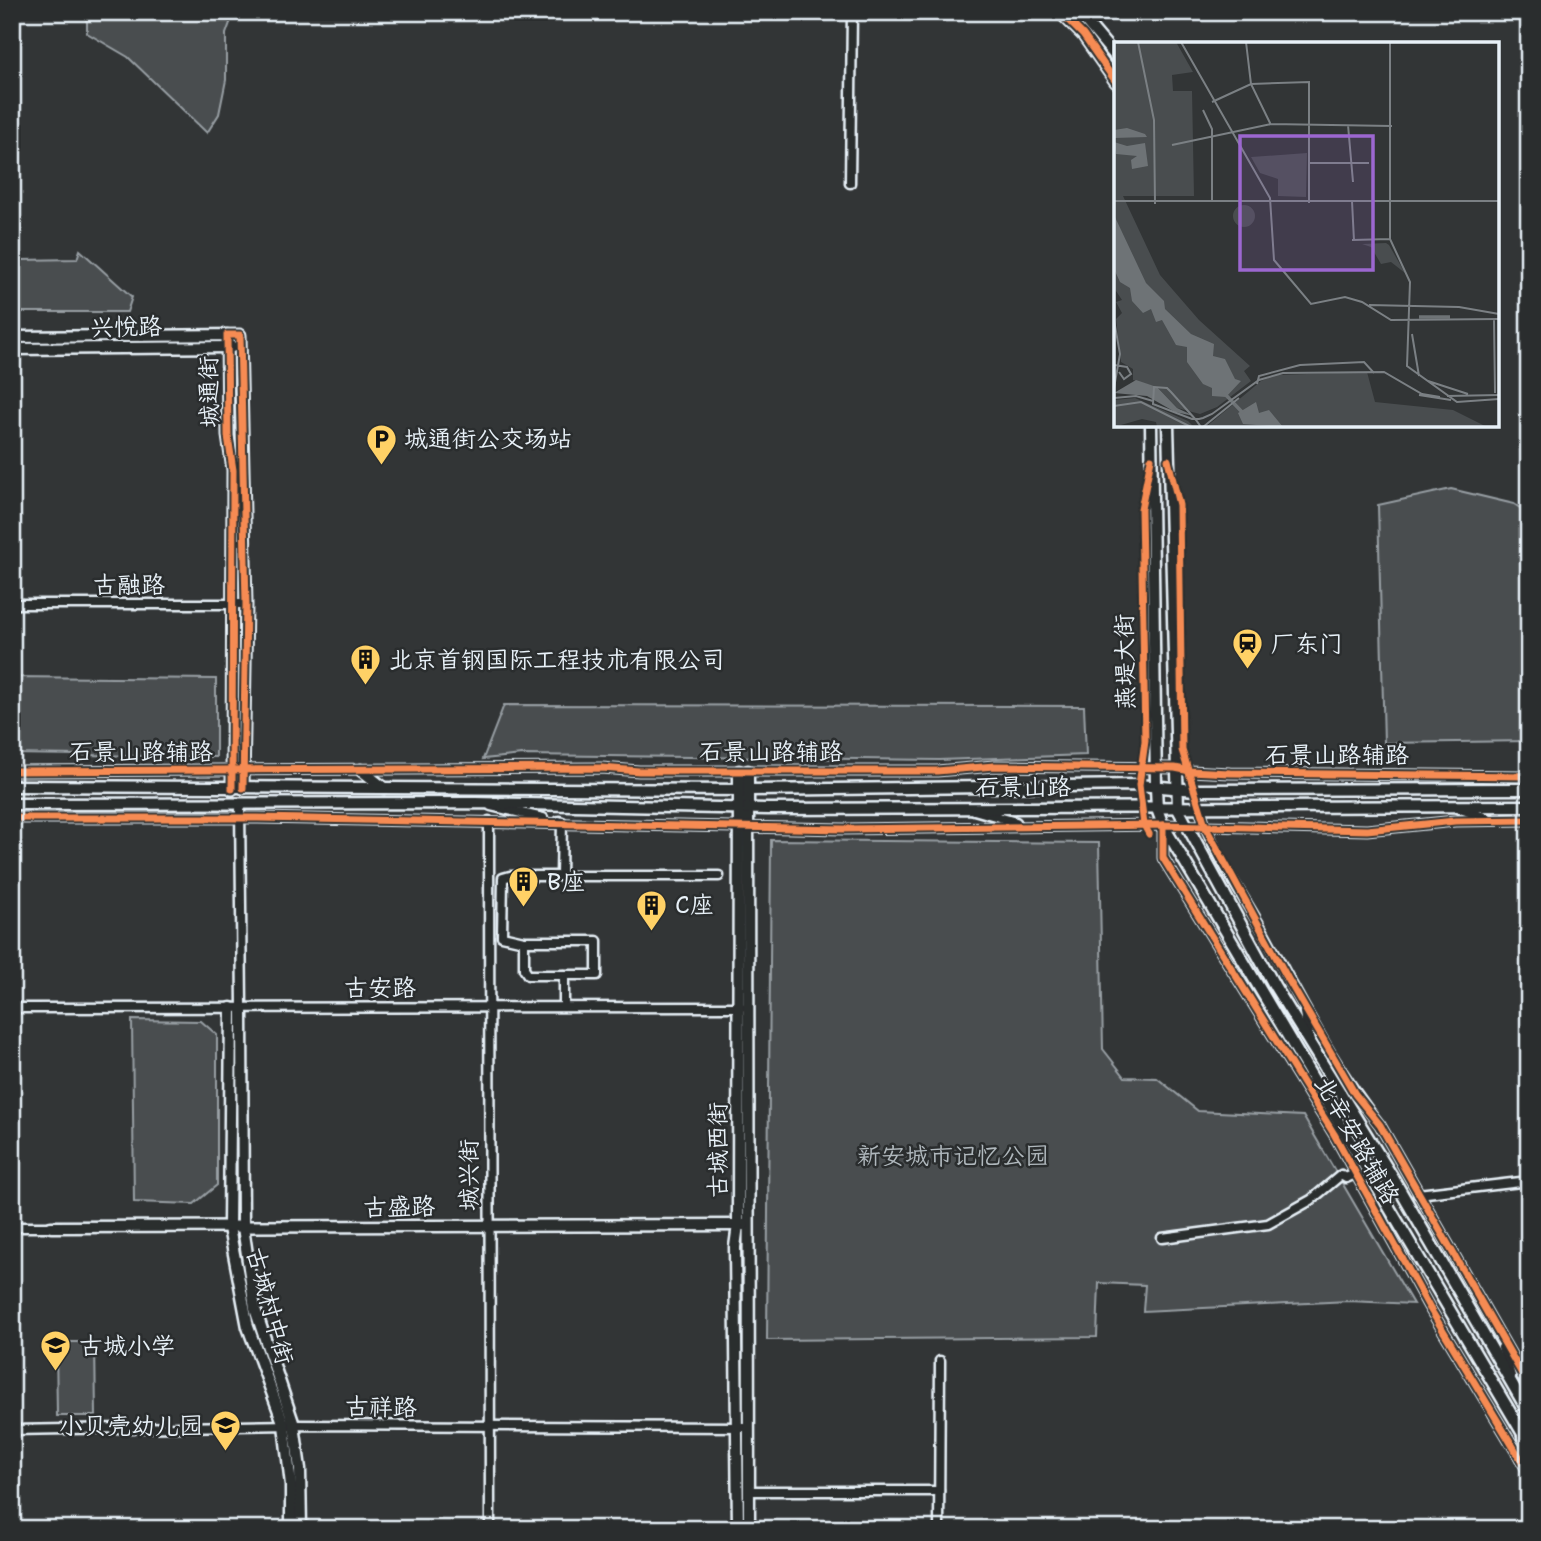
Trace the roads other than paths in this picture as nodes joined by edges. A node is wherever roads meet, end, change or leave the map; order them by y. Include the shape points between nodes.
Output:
1 (852, 12) edge
2 (1060, 12) edge
3 (1078, 12) edge
4 (1114, 55) edge
5 (1114, 79) edge
6 (850, 183) dead end
7 (227, 335) junction
8 (12, 337) edge
9 (227, 347) junction
10 (241, 347) junction
11 (12, 349) edge
12 (1151, 427) edge
13 (1168, 427) edge
14 (12, 604) edge
15 (231, 604) junction
16 (246, 604) junction
17 (1157, 768) junction
18 (1175, 768) junction
19 (12, 771) edge
20 (237, 771) junction
21 (361, 771) junction
22 (744, 771) junction
23 (1529, 775) edge
24 (12, 786) edge
25 (1156, 787) junction
26 (237, 789) junction
27 (385, 789) junction
28 (1176, 789) junction
29 (1529, 789) edge
30 (744, 790) junction
31 (475, 803) junction
32 (12, 804) edge
33 (240, 804) junction
34 (1444, 805) junction
35 (1529, 806) edge
36 (744, 808) junction
37 (966, 808) junction
38 (1157, 809) junction
39 (1178, 809) junction
40 (1200, 809) junction
41 (12, 818) edge
42 (240, 820) junction
43 (489, 821) junction
44 (1497, 821) junction
45 (1529, 821) edge
46 (562, 822) junction
47 (1025, 825) junction
48 (1163, 825) junction
49 (744, 826) junction
50 (1186, 827) junction
51 (1206, 828) junction
52 (561, 876) junction
53 (719, 876) dead end
54 (524, 941) junction
55 (564, 975) junction
56 (1303, 1004) junction
57 (564, 1005) junction
58 (743, 1006) junction
59 (488, 1007) junction
60 (12, 1008) edge
61 (237, 1008) junction
62 (1312, 1048) junction
63 (1332, 1108) junction
64 (1334, 1134) junction
65 (1355, 1174) junction
66 (1529, 1181) edge
67 (1419, 1194) junction
68 (743, 1225) junction
69 (12, 1227) edge
70 (51, 1227) joint
71 (229, 1227) junction
72 (243, 1227) junction
73 (489, 1227) junction
74 (1162, 1238) dead end
75 (1498, 1336) junction
76 (940, 1361) dead end
77 (1529, 1386) edge
78 (1516, 1392) junction
79 (1499, 1394) junction
80 (1486, 1399) junction
81 (1529, 1413) edge
82 (289, 1425) junction
83 (744, 1427) junction
84 (491, 1428) junction
85 (12, 1430) edge
86 (1520, 1430) junction
87 (1529, 1444) edge
88 (1529, 1472) edge
89 (939, 1490) junction
90 (749, 1491) junction
91 (291, 1529) edge
92 (301, 1529) edge
93 (489, 1529) edge
94 (738, 1529) edge
95 (749, 1529) edge
96 (939, 1529) edge

1 - 6 street
2 - 5 main road
3 - 4 main road
7 - 8 main road, 兴悦路
7 - 9 main road, 城通街
7 - 10 main road, 城通街 via 240,335
9 - 10 main road, 兴悦路
9 - 11 main road, 兴悦路
9 - 15 main road, 城通街 via 233,470
10 - 16 main road, 城通街
12 - 17 main road, 燕堤大街
13 - 18 main road, 燕堤大街
14 - 15 street, 古融路
15 - 16 street, 古融路
15 - 20 main road, 城通街
16 - 20 main road, 城通街
17 - 18 street, 石景山路辅路
17 - 22 street, 石景山路辅路
17 - 25 main road, 燕堤大街
18 - 23 street, 石景山路辅路 via 1230,773
18 - 28 main road, 燕堤大街
19 - 20 street, 石景山路辅路
20 - 21 street, 石景山路辅路
20 - 26 main road, 城通街
21 - 22 street, 石景山路辅路
21 - 27 main road
22 - 30 main road, 古城西街
24 - 26 main road, 石景山路
25 - 28 main road, 石景山路
25 - 30 main road, 石景山路
25 - 38 main road, 燕堤大街
26 - 27 main road, 石景山路
27 - 30 main road, 石景山路
28 - 29 main road, 石景山路
28 - 39 main road, 燕堤大街
30 - 36 main road, 古城西街
31 - 33 main road, 石景山路
31 - 36 main road, 石景山路
31 - 46 street
32 - 33 main road, 石景山路
33 - 42 street
34 - 35 main road, 石景山路
34 - 40 main road, 石景山路
34 - 44 street
36 - 37 main road, 石景山路
36 - 49 main road, 古城西街
37 - 38 main road, 石景山路
37 - 47 street
38 - 39 main road, 石景山路
38 - 48 main road, 燕堤大街
39 - 40 main road, 石景山路
39 - 50 main road, 燕堤大街
40 - 51 street, 北辛安路辅路
41 - 42 street
42 - 43 street
42 - 61 street
43 - 46 street
43 - 59 street, 城兴街
44 - 45 street
44 - 51 street via 1367,830
46 - 49 street
46 - 52 street
47 - 48 street
47 - 49 street
48 - 50 street
48 - 63 main road, 燕堤大街
48 - 64 street, 北辛安路辅路 via 1163,858
49 - 58 main road, 古城西街
50 - 51 street
50 - 62 main road, 燕堤大街
51 - 56 street, 北辛安路辅路
52 - 53 street
52 - 54 street via 503,878 502,936
54 - 55 street via 528,975
54 - 55 street via 597,941 597,975
55 - 57 street
56 - 62 street
56 - 67 street, 北辛安路辅路
57 - 58 street, 古安路
57 - 59 street, 古安路
58 - 68 main road, 古城西街
59 - 61 street, 古安路
59 - 73 street, 城兴街
60 - 61 street, 古安路
61 - 71 main road, 古城村中街
61 - 72 main road, 古城村中街
62 - 78 main road, 燕堤大街 via 1433,1245
63 - 64 street
63 - 79 main road, 燕堤大街
64 - 65 street, 北辛安路辅路
65 - 74 street via 1335,1177 1311,1200 1268,1224
65 - 80 street, 北辛安路辅路
66 - 67 street
67 - 75 street, 北辛安路辅路 via 1475,1287
68 - 73 main road, 古盛路
68 - 83 main road, 古城西街 via 735,1247
69 - 70 street
70 - 71 main road, 古盛路
71 - 72 main road, 古盛路
71 - 82 main road, 古城村中街 via 248,1327
72 - 73 main road, 古盛路
72 - 82 main road, 古城村中街 via 255,1309
73 - 84 street, 城兴街
75 - 77 street, 北辛安路辅路
75 - 78 street
76 - 89 street
78 - 81 main road, 燕堤大街
79 - 80 street
79 - 86 main road, 燕堤大街
80 - 88 street, 北辛安路辅路
82 - 84 street, 古祥路
82 - 85 street, 古祥路
82 - 91 main road, 古城村中街
82 - 92 main road, 古城村中街 via 300,1469
83 - 84 street, 古祥路
83 - 90 main road, 古城西街
83 - 94 main road, 古城西街
84 - 93 street, 城兴街
86 - 87 main road, 燕堤大街
86 - 88 street
89 - 90 street
89 - 96 street
90 - 95 main road, 古城西街

